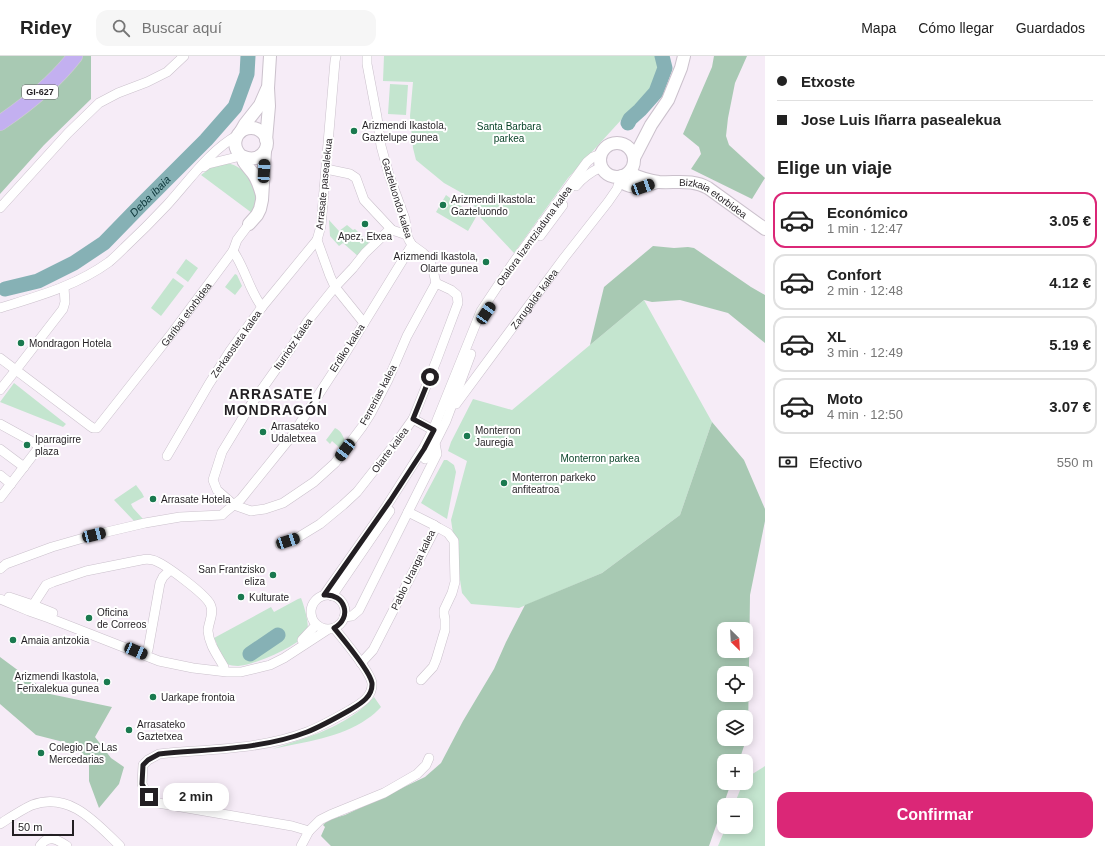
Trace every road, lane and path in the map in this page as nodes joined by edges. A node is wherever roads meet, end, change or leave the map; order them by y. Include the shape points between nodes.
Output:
1 (75, 56) edge
2 (184, 56) edge
3 (270, 56) edge
4 (336, 56) edge
5 (366, 56) edge
6 (684, 56) edge
7 (268, 88) junction
8 (0, 122) edge
9 (651, 125) junction
10 (239, 133) junction
11 (266, 145) junction
12 (624, 145) junction
13 (601, 154) junction
14 (241, 156) junction
15 (634, 158) junction
16 (601, 167) junction
17 (326, 169) junction
18 (194, 175) junction
19 (624, 175) junction
20 (262, 195) junction
21 (0, 208) edge
22 (249, 224) joint
23 (765, 229) edge
24 (392, 230) junction
25 (407, 235) junction
26 (317, 240) junction
27 (412, 245) junction
28 (233, 251) junction
29 (436, 283) junction
30 (64, 287) junction
31 (335, 287) junction
32 (262, 307) junction
33 (0, 308) edge
34 (364, 322) junction
35 (0, 358) edge
36 (16, 370) junction
37 (0, 390) edge
38 (413, 419) junction
39 (446, 421) junction
40 (0, 424) edge
41 (434, 430) junction
42 (434, 443) junction
43 (0, 449) edge
44 (167, 456) dead end
45 (24, 467) junction
46 (0, 475) edge
47 (11, 484) junction
48 (0, 498) edge
49 (234, 505) junction
50 (408, 512) junction
51 (434, 525) junction
52 (280, 544) dead end
53 (20, 559) junction
54 (0, 563) edge
55 (0, 569) edge
56 (170, 570) junction
57 (0, 593) edge
58 (328, 596) junction
59 (0, 599) edge
60 (33, 605) junction
61 (344, 617) junction
62 (316, 625) junction
63 (330, 629) junction
64 (148, 650) junction
65 (361, 663) junction
66 (224, 667) junction
67 (421, 680) dead end
68 (429, 758) dead end
69 (0, 824) edge
70 (310, 831) junction
71 (40, 846) edge
72 (67, 846) edge
73 (120, 846) edge
74 (301, 846) edge

1 - 8 main road, GI-627 via 46,87
2 - 21 street via 167,72 99,102
3 - 7 street, Garibai etorbidea
4 - 17 street, Arrasate pasealekua
5 - 25 street, Gazteluondo kalea via 381,146 405,218
6 - 9 street via 668,100
7 - 10 street via 260,105
7 - 11 street, Garibai etorbidea
9 - 12 street
9 - 15 street
10 - 11 street via 248,128 256,129 263,133
10 - 14 street via 235,144
10 - 18 street via 203,163
11 - 14 street via 262,155 257,158 246,159
11 - 20 street, Garibai etorbidea
12 - 13 street via 615,143 606,147
12 - 15 street
13 - 16 street
13 - 41 street, Otalora lizentziaduna kalea via 593,157 584,167 481,311
14 - 18 street via 208,164
14 - 20 street via 253,174
15 - 19 street via 633,166
16 - 19 street via 609,176 617,178
16 - 39 street, Otalora lizentziaduna kalea via 582,179 486,313
17 - 24 street via 350,174 356,178 364,200
17 - 26 street, Arrasate pasealekua via 321,226
18 - 30 street via 109,262
19 - 23 street, Bizkaia etorbidea via 623,183 630,187 643,187 657,182 701,183
19 - 39 street, Zarugalde kalea via 608,202 459,399
20 - 22 street, Garibai etorbidea via 260,209
22 - 28 street, Garibai etorbidea via 237,240
24 - 25 street
24 - 31 street, Iturriotz kalea via 377,241
25 - 27 street, Gazteluondo kalea
26 - 31 street, Arrasate pasealekua
26 - 32 street, Zerkaosteta kalea
27 - 29 street, Gazteluondo kalea via 428,259
27 - 34 street, Erdiko kalea
28 - 32 street via 254,297
28 - 36 street, Garibai etorbidea via 97,428 87,424
29 - 38 street, Olarte kalea via 457,295 458,303
29 - 49 street, Ferrerias kalea via 407,336 371,412 335,463 314,482 265,510 250,511
30 - 33 street
30 - 36 street via 63,309
31 - 34 street, Arrasate pasealekua
31 - 49 street, Iturriotz kalea via 303,328 222,452 213,480 217,490
32 - 44 street, Zerkaosteta kalea via 219,368
34 - 49 street, Erdiko kalea via 290,437 242,500
35 - 36 street
36 - 37 street
38 - 41 street
38 - 52 street, Olarte kalea via 357,492 320,524 297,538
39 - 42 street, Otalora lizentziaduna kalea
40 - 45 street via 40,446
41 - 58 street, Otalora lizentziaduna kalea
42 - 50 street via 437,454
42 - 58 street, Otalora lizentziaduna kalea via 388,515
43 - 45 street
45 - 47 street
46 - 47 street
47 - 48 street
49 - 53 street, Erdiko kalea via 222,515 180,517 146,523 94,535
50 - 51 street, Pablo Uranga kalea
50 - 61 street via 359,610 352,616
51 - 65 street, Pablo Uranga kalea via 434,531 374,650
51 - 67 street via 448,533 454,541 454,582 444,610 445,630 436,660
53 - 54 street via 8,559
53 - 55 street
56 - 60 street via 159,562 148,559 86,571 46,586
56 - 64 street via 160,583
56 - 66 street via 206,597 212,615 208,630 210,642
57 - 60 street
58 - 61 street via 341,602 344,606
58 - 62 street via 309,601 310,615
59 - 63 street via 159,661 226,672 241,672 270,665
60 - 64 street
61 - 63 street via 340,624
62 - 63 street
62 - 66 street via 302,641 267,662 250,667
63 - 65 street
64 - 66 street via 173,659
65 - 70 street via 372,683 369,695 364,701 331,721 306,732 249,746 159,754 143,765 142,784 149,797 158,803
68 - 70 street via 417,774 384,793 320,820
69 - 73 street via 34,804 67,804 88,816
70 - 74 street
71 - 72 street via 46,840 52,839

